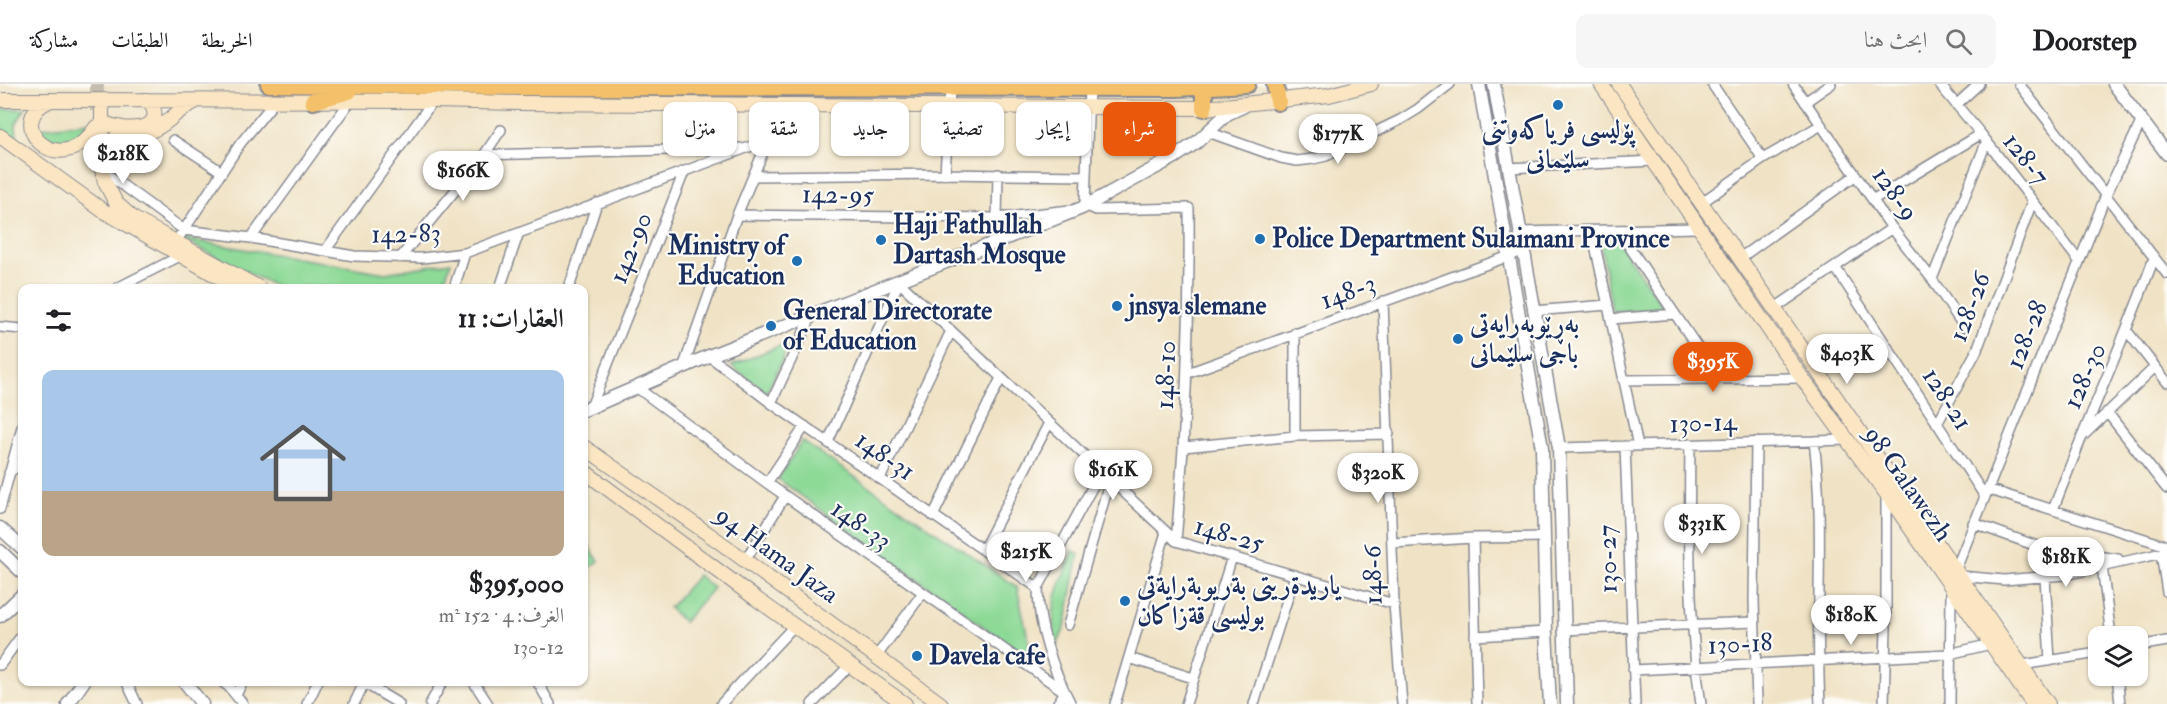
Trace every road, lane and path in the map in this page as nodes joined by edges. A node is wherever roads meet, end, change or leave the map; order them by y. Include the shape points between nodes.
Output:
1 (269, 84) edge
2 (1246, 84) edge
3 (1275, 84) edge
4 (1371, 84) edge
5 (1450, 84) edge
6 (1479, 84) edge
7 (1494, 84) edge
8 (1601, 84) edge
9 (1620, 84) edge
10 (1712, 84) edge
11 (1793, 84) edge
12 (1831, 84) edge
13 (1939, 84) edge
14 (1979, 84) edge
15 (2019, 84) edge
16 (2114, 84) edge
17 (370, 85) edge
18 (1208, 86) edge
19 (950, 87) junction
20 (1089, 88) junction
21 (520, 95) junction
22 (52, 99) junction
23 (0, 100) edge
24 (145, 100) junction
25 (201, 100) junction
26 (351, 100) junction
27 (275, 101) junction
28 (312, 101) junction
29 (433, 101) junction
30 (949, 102) edge
31 (1088, 102) edge
32 (1278, 102) junction
33 (1805, 102) junction
34 (749, 104) edge
35 (819, 105) edge
36 (1245, 105) junction
37 (1956, 105) junction
38 (921, 107) edge
39 (1091, 108) edge
40 (1204, 108) junction
41 (99, 117) junction
42 (2142, 120) junction
43 (1821, 124) junction
44 (501, 130) dead end
45 (1208, 132) junction
46 (1981, 134) junction
47 (0, 136) edge
48 (173, 140) dead end
49 (1986, 143) junction
50 (1661, 144) junction
51 (749, 147) edge
52 (746, 148) junction
53 (101, 150) junction
54 (484, 154) junction
55 (2167, 154) edge
56 (762, 156) edge
57 (946, 156) edge
58 (1087, 156) edge
59 (1652, 156) junction
60 (1763, 159) junction
61 (1508, 168) junction
62 (102, 170) junction
63 (222, 172) junction
64 (684, 172) junction
65 (945, 174) junction
66 (998, 174) junction
67 (754, 176) junction
68 (1086, 176) junction
69 (1856, 176) junction
70 (2106, 195) junction
71 (1874, 199) junction
72 (2032, 202) junction
73 (597, 203) junction
74 (1701, 203) junction
75 (1083, 207) junction
76 (1189, 208) joint
77 (737, 215) junction
78 (997, 218) junction
79 (1698, 228) junction
80 (1892, 228) junction
81 (184, 230) junction
82 (1618, 230) junction
83 (1592, 231) junction
84 (139, 232) junction
85 (1520, 232) junction
86 (518, 235) junction
87 (250, 238) junction
88 (175, 242) junction
89 (325, 251) junction
90 (1523, 251) junction
91 (465, 253) junction
92 (1509, 255) junction
93 (180, 256) junction
94 (400, 258) junction
95 (1740, 258) junction
96 (2154, 258) junction
97 (2079, 261) junction
98 (1835, 267) junction
99 (2167, 274) edge
100 (1752, 276) junction
101 (1932, 279) junction
102 (898, 282) junction
103 (1736, 282) junction
104 (125, 284) edge
105 (231, 284) edge
106 (253, 284) edge
107 (455, 284) edge
108 (501, 284) edge
109 (570, 284) edge
110 (1383, 301) junction
111 (1608, 305) junction
112 (1775, 309) junction
113 (1533, 311) junction
114 (1675, 314) junction
115 (812, 315) junction
116 (1611, 319) junction
117 (0, 327) edge
118 (1964, 327) dead end
119 (18, 329) edge
120 (2127, 330) junction
121 (951, 331) junction
122 (1295, 333) junction
123 (709, 356) junction
124 (2155, 367) junction
125 (683, 368) junction
126 (1188, 372) junction
127 (1001, 378) junction
128 (1802, 378) junction
129 (1719, 379) junction
130 (1623, 380) junction
131 (2167, 382) edge
132 (636, 387) junction
133 (771, 403) junction
134 (588, 406) edge
135 (588, 408) edge
136 (2107, 412) junction
137 (1049, 423) junction
138 (1937, 424) junction
139 (804, 426) junction
140 (1389, 434) junction
141 (1295, 436) junction
142 (2080, 438) junction
143 (1848, 440) junction
144 (18, 441) edge
145 (1814, 441) junction
146 (828, 442) junction
147 (1756, 442) junction
148 (1690, 444) junction
149 (1625, 446) junction
150 (1638, 446) junction
151 (1184, 447) junction
152 (1559, 448) junction
153 (588, 450) edge
154 (18, 465) edge
155 (1101, 471) junction
156 (9, 473) junction
157 (588, 474) edge
158 (880, 479) junction
159 (1110, 480) junction
160 (767, 483) junction
161 (2167, 489) edge
162 (1985, 492) junction
163 (1886, 493) junction
164 (785, 496) junction
165 (0, 509) edge
166 (2054, 510) junction
167 (933, 516) junction
168 (1973, 522) junction
169 (0, 528) edge
170 (1167, 532) junction
171 (1544, 537) junction
172 (1473, 538) junction
173 (1176, 542) junction
174 (1393, 543) junction
175 (18, 544) edge
176 (983, 550) junction
177 (2165, 550) edge
178 (0, 552) edge
179 (1232, 557) junction
180 (2130, 559) junction
181 (745, 561) junction
182 (2102, 566) junction
183 (18, 568) edge
184 (1958, 572) junction
185 (1296, 575) junction
186 (2045, 576) junction
187 (1038, 588) junction
188 (1951, 589) junction
189 (2167, 592) edge
190 (922, 594) junction
191 (18, 599) edge
192 (1394, 604) junction
193 (0, 616) edge
194 (1754, 622) junction
195 (1692, 623) junction
196 (1068, 625) dead end
197 (794, 626) junction
198 (2110, 626) edge
199 (1631, 628) junction
200 (1563, 630) junction
201 (1546, 632) junction
202 (1475, 636) junction
203 (18, 640) edge
204 (2167, 642) edge
205 (1991, 644) junction
206 (2148, 645) edge
207 (1949, 654) junction
208 (2088, 654) edge
209 (876, 657) junction
210 (1129, 658) junction
211 (1885, 658) junction
212 (2050, 660) junction
213 (1818, 661) junction
214 (1755, 663) junction
215 (0, 665) edge
216 (850, 665) junction
217 (2022, 665) junction
218 (1696, 667) junction
219 (1633, 670) junction
220 (1193, 678) junction
221 (81, 686) edge
222 (128, 686) edge
223 (188, 686) edge
224 (226, 686) edge
225 (240, 686) edge
226 (316, 686) edge
227 (362, 686) edge
228 (370, 686) edge
229 (439, 686) edge
230 (476, 686) edge
231 (540, 686) edge
232 (2118, 686) edge
233 (1065, 692) junction
234 (236, 695) junction
235 (484, 702) edge
236 (900, 702) edge
237 (68, 704) edge
238 (137, 704) edge
239 (202, 704) edge
240 (243, 704) edge
241 (307, 704) edge
242 (354, 704) edge
243 (399, 704) edge
244 (430, 704) edge
245 (550, 704) edge
246 (721, 704) edge
247 (812, 704) edge
248 (941, 704) edge
249 (1057, 704) edge
250 (1071, 704) edge
251 (1115, 704) edge
252 (1186, 704) edge
253 (1254, 704) edge
254 (1402, 704) edge
255 (1477, 704) edge
256 (1550, 704) edge
257 (1567, 704) edge
258 (1635, 704) edge
259 (1701, 704) edge
260 (1757, 704) edge
261 (1820, 704) edge
262 (1884, 704) edge
263 (1950, 704) edge
264 (2033, 704) edge
265 (2048, 704) edge
266 (2120, 704) edge

1 - 17 highway
2 - 18 highway
3 - 32 highway
4 - 32 main road
5 - 45 street via 1400,120 1313,159 1281,158
6 - 92 street
7 - 61 street
8 - 59 main road, 98 Galawezh
9 - 50 main road, 98 Galawezh
10 - 60 street
11 - 33 street, 128-9
12 - 33 street
13 - 37 street, 128-7
14 - 37 street
15 - 70 street
16 - 42 street
17 - 21 highway
17 - 28 highway
18 - 20 highway
18 - 40 highway
19 - 20 highway
19 - 21 highway
19 - 30 street
20 - 31 street
21 - 29 main road
21 - 34 main road
22 - 23 main road
22 - 24 main road
22 - 41 main road via 37,108 29,123 34,142 42,147 62,150 82,143
24 - 25 main road
24 - 41 main road via 154,108 153,121 147,125 121,128
25 - 27 main road
25 - 53 main road via 176,112 158,128 117,137
26 - 28 main road
26 - 29 main road
26 - 87 street
27 - 28 main road
27 - 63 street
29 - 89 street
32 - 36 main road
33 - 43 street, 128-9
35 - 38 main road
36 - 40 main road
36 - 45 street via 1227,114
37 - 46 street, 128-7
39 - 40 main road
41 - 53 main road
41 - 84 main road via 99,184 111,206
42 - 55 street
42 - 70 street, 128-28
43 - 60 street
43 - 69 street, 128-9
44 - 54 street
45 - 75 street via 1175,157
46 - 49 street, 128-7
46 - 71 street
47 - 84 main road via 77,193
48 - 63 street
49 - 72 street, 128-7
49 - 101 street
50 - 59 main road via 1653,144
50 - 74 main road, 98 Galawezh
51 - 52 street, 142-83
52 - 54 street
52 - 64 street, 142-83
53 - 62 main road
54 - 94 street
56 - 67 street
57 - 65 street
58 - 68 street
59 - 61 street
59 - 79 main road, 98 Galawezh
60 - 74 street
61 - 85 street
62 - 81 street
62 - 88 main road via 110,193 124,212
63 - 81 street
64 - 73 street, 142-83
64 - 134 street, 142-90
65 - 66 street
65 - 67 street
66 - 68 street
66 - 78 street
67 - 77 street
68 - 75 street
69 - 71 street, 128-9
69 - 95 street
70 - 96 street
70 - 97 street, 128-28
71 - 80 street, 128-9
72 - 97 street, 128-7
72 - 138 street, 128-26 via 1977,350
73 - 86 street, 142-83
73 - 109 street
74 - 95 main road, 98 Galawezh
75 - 76 street, 142-95
75 - 78 street, 142-95
75 - 102 street
76 - 126 street, 148-10
77 - 78 street, 142-95
77 - 125 street
79 - 82 street
79 - 103 main road, 98 Galawezh
80 - 98 street
80 - 101 street, 128-9
81 - 87 street, 142-83
81 - 88 street
82 - 83 street
82 - 114 street
83 - 85 street
83 - 111 street
84 - 93 main road
85 - 90 street
86 - 91 street, 142-83
86 - 108 street
87 - 89 street, 142-83
88 - 106 main road
89 - 94 street, 142-83
90 - 92 street, 148-3
90 - 113 street
91 - 94 street, 142-83
91 - 107 street
92 - 110 street, 148-3
92 - 171 street via 1542,448
93 - 104 street
93 - 105 main road
95 - 100 main road, 98 Galawezh
96 - 99 street
96 - 120 street, 128-30
97 - 162 street, 128-28
98 - 112 street
98 - 138 street, 128-21
100 - 103 main road via 1747,283
100 - 112 main road, 98 Galawezh
101 - 118 street, 128-9
102 - 115 street
102 - 121 street, 148-25
102 - 146 street
103 - 128 main road, 98 Galawezh
110 - 122 street, 148-3
110 - 140 street, 148-6
111 - 113 street
111 - 116 street
112 - 184 main road, 98 Galawezh
113 - 152 street
114 - 116 street
114 - 129 street
115 - 123 street
115 - 133 street
116 - 130 street
117 - 119 street
120 - 124 street
120 - 142 street, 128-30
121 - 127 street, 148-25
121 - 158 street
122 - 126 street, 148-3
122 - 141 street
123 - 125 street
123 - 133 street, 148-31
124 - 131 street
124 - 136 street
125 - 132 street
126 - 151 street, 148-10
127 - 137 street, 148-25
127 - 167 street
128 - 129 street
128 - 143 main road, 98 Galawezh
129 - 130 street
130 - 150 street
132 - 135 street
132 - 160 street, 148-33
133 - 139 street, 148-31
136 - 142 street
136 - 161 street
137 - 155 street, 148-25
137 - 176 street
138 - 162 street, 128-21
139 - 146 street, 148-31
139 - 160 street
140 - 141 street
140 - 174 street, 148-6
141 - 151 street
142 - 166 street, 128-30
143 - 145 street, 130-14
143 - 163 main road, 98 Galawezh
144 - 156 street
145 - 147 street, 130-14
145 - 213 street via 1818,473
146 - 158 street, 148-31
147 - 148 street, 130-14
147 - 194 street
148 - 150 street, 130-14
148 - 195 street
149 - 150 street, 130-14
149 - 152 street, 130-14
149 - 199 street, 130-27
151 - 173 street, 148-10
152 - 200 street
153 - 181 main road, 94 Hama Jaza
154 - 156 street
155 - 159 street, 148-25
155 - 187 street
156 - 165 street
157 - 197 main road, 94 Hama Jaza
158 - 167 street, 148-31
159 - 170 street, 148-25
159 - 196 street
160 - 164 street, 148-33
162 - 166 street
162 - 168 street, 128-28
163 - 188 main road, 98 Galawezh
163 - 211 street
164 - 181 street
164 - 190 street, 148-33
166 - 177 street
167 - 176 street, 148-31
168 - 180 street via 2045,549
168 - 184 street, 128-28
169 - 175 street
170 - 173 street, 148-25
170 - 210 street
171 - 172 street
171 - 201 street
172 - 174 street
172 - 202 street
173 - 179 street, 148-25
174 - 192 street, 148-6
176 - 187 street, 148-31
177 - 180 street
177 - 189 street
178 - 183 street
179 - 185 street, 148-25
179 - 220 street
180 - 182 street
181 - 209 main road, 94 Hama Jaza
182 - 186 street
182 - 198 street
184 - 186 street via 2004,580
184 - 217 main road, 98 Galawezh
185 - 192 street, 148-25
185 - 253 street
186 - 212 street
187 - 233 street via 1047,644
188 - 205 main road, 98 Galawezh
188 - 207 street
190 - 209 street
190 - 233 street, 148-33
191 - 193 street
192 - 254 street, 148-6
194 - 195 street
194 - 214 street
195 - 199 street
195 - 218 street
197 - 216 main road, 94 Hama Jaza
197 - 246 street
199 - 200 street
199 - 219 street, 130-27
200 - 257 street
201 - 202 street
201 - 256 street
202 - 255 street
203 - 215 street
204 - 206 street
205 - 207 street, 130-18
205 - 264 main road, 98 Galawezh
207 - 211 street, 130-18
207 - 263 street
208 - 212 street
209 - 248 main road, 94 Hama Jaza
210 - 220 street
210 - 251 street
211 - 213 street, 130-18
211 - 262 street
212 - 217 street
213 - 214 street, 130-18
213 - 261 street
214 - 218 street, 130-18
214 - 260 street
216 - 236 main road, 94 Hama Jaza
216 - 247 street
217 - 265 main road, 98 Galawezh
218 - 219 street, 130-18
218 - 259 street
219 - 258 street, 130-27
220 - 252 street
221 - 237 street
222 - 238 street
223 - 239 street
224 - 234 street
225 - 234 street
226 - 241 street
227 - 242 street
228 - 243 street
229 - 244 street
230 - 235 street
231 - 245 street
232 - 266 street
233 - 249 street
233 - 250 street
234 - 240 street

